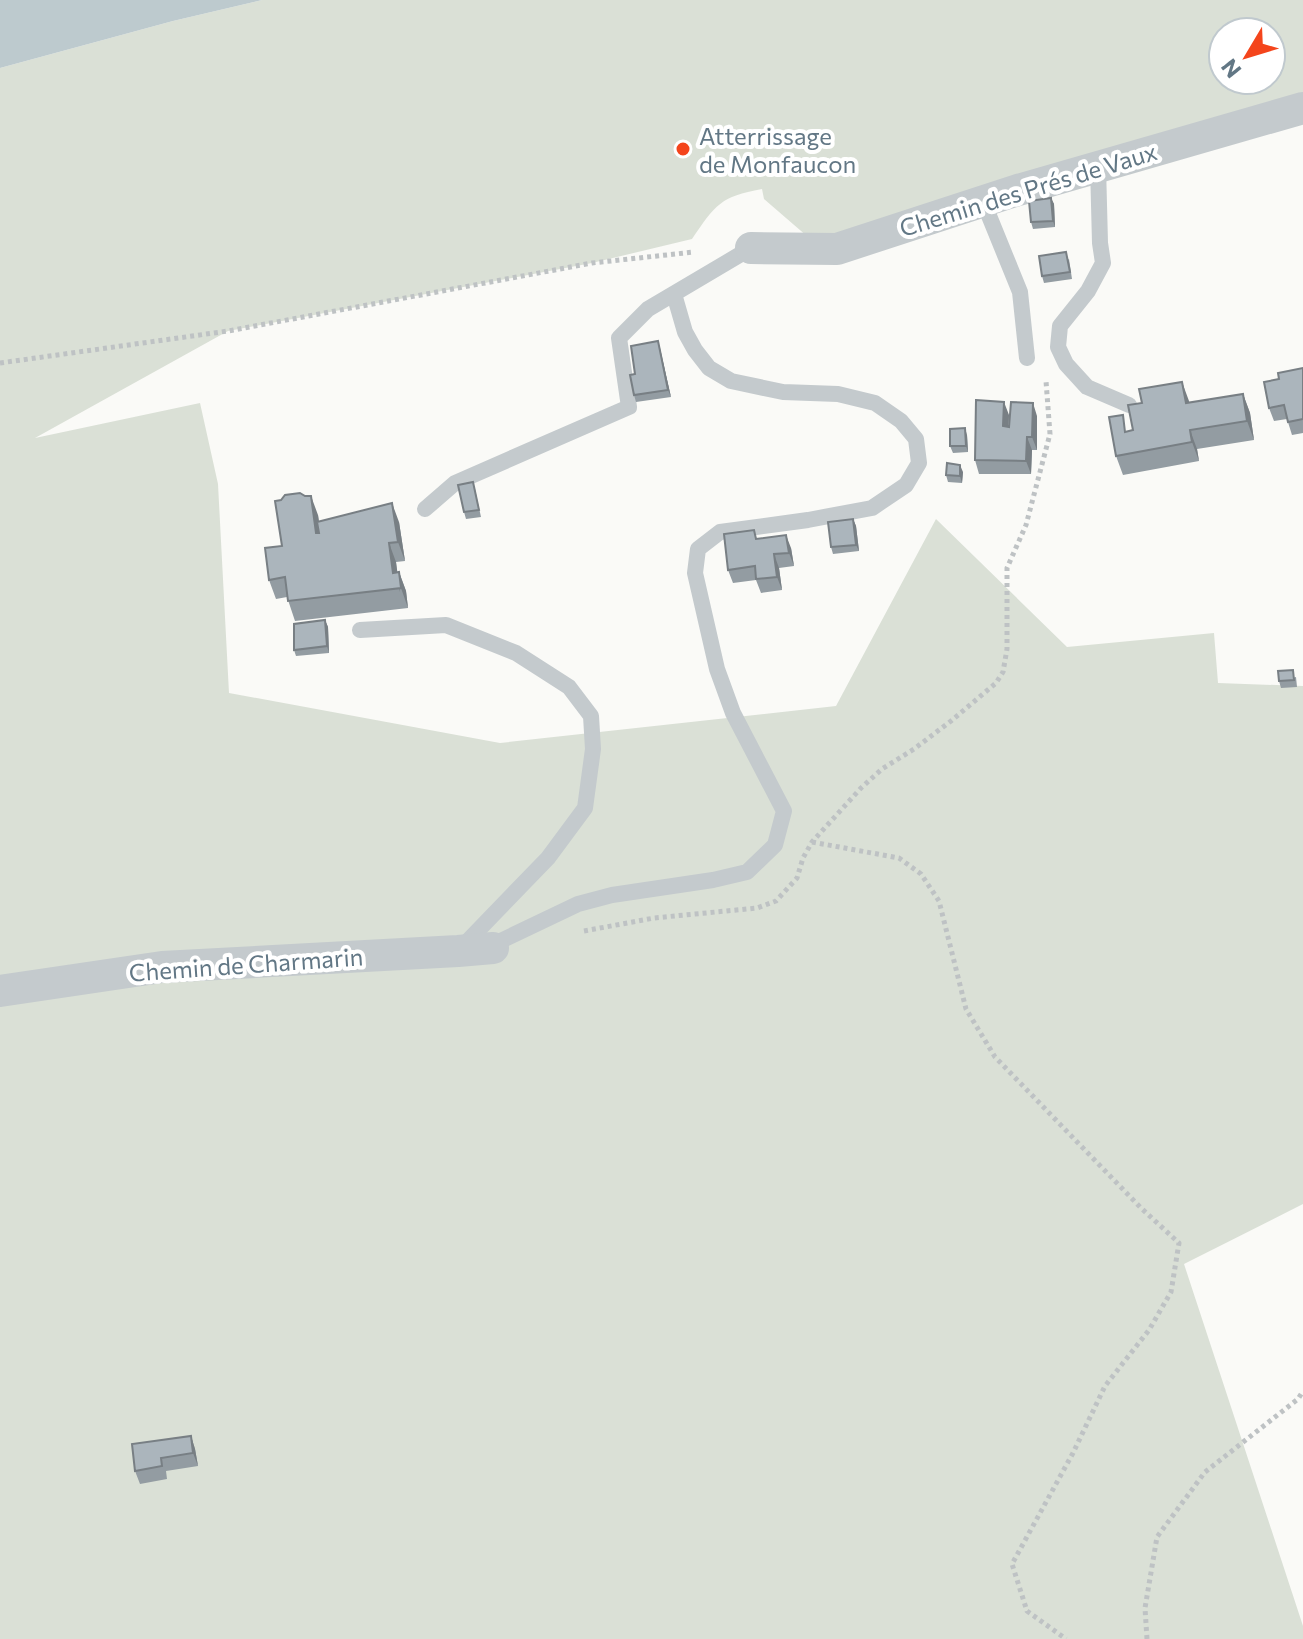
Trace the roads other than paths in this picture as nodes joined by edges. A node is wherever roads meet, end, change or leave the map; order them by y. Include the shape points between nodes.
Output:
1 (1303, 108) edge
2 (1098, 166) junction
3 (983, 201) junction
4 (751, 248) joint
5 (674, 294) junction
6 (1027, 358) dead end
7 (1129, 405) edge
8 (425, 509) dead end
9 (360, 630) dead end
10 (478, 949) junction
11 (0, 991) edge

1 - 2 street, Chemin des Prés de Vaux
2 - 3 street, Chemin des Prés de Vaux
2 - 7 lane via 1103,263 1060,326 1058,347 1087,387
3 - 4 street, Chemin des Prés de Vaux via 837,249
3 - 6 lane via 1020,292
4 - 5 lane
5 - 8 lane via 648,309 619,338 629,407 455,483
5 - 10 lane via 685,332 709,368 731,381 783,392 838,394 875,403 916,439 919,463 906,485 872,508 720,532 698,549 695,573 717,669 733,713 784,811 775,845 747,872 578,904
9 - 10 lane via 446,625 516,653 569,687 591,716 593,749 585,808
10 - 11 street, Chemin de Charmarin via 162,967

